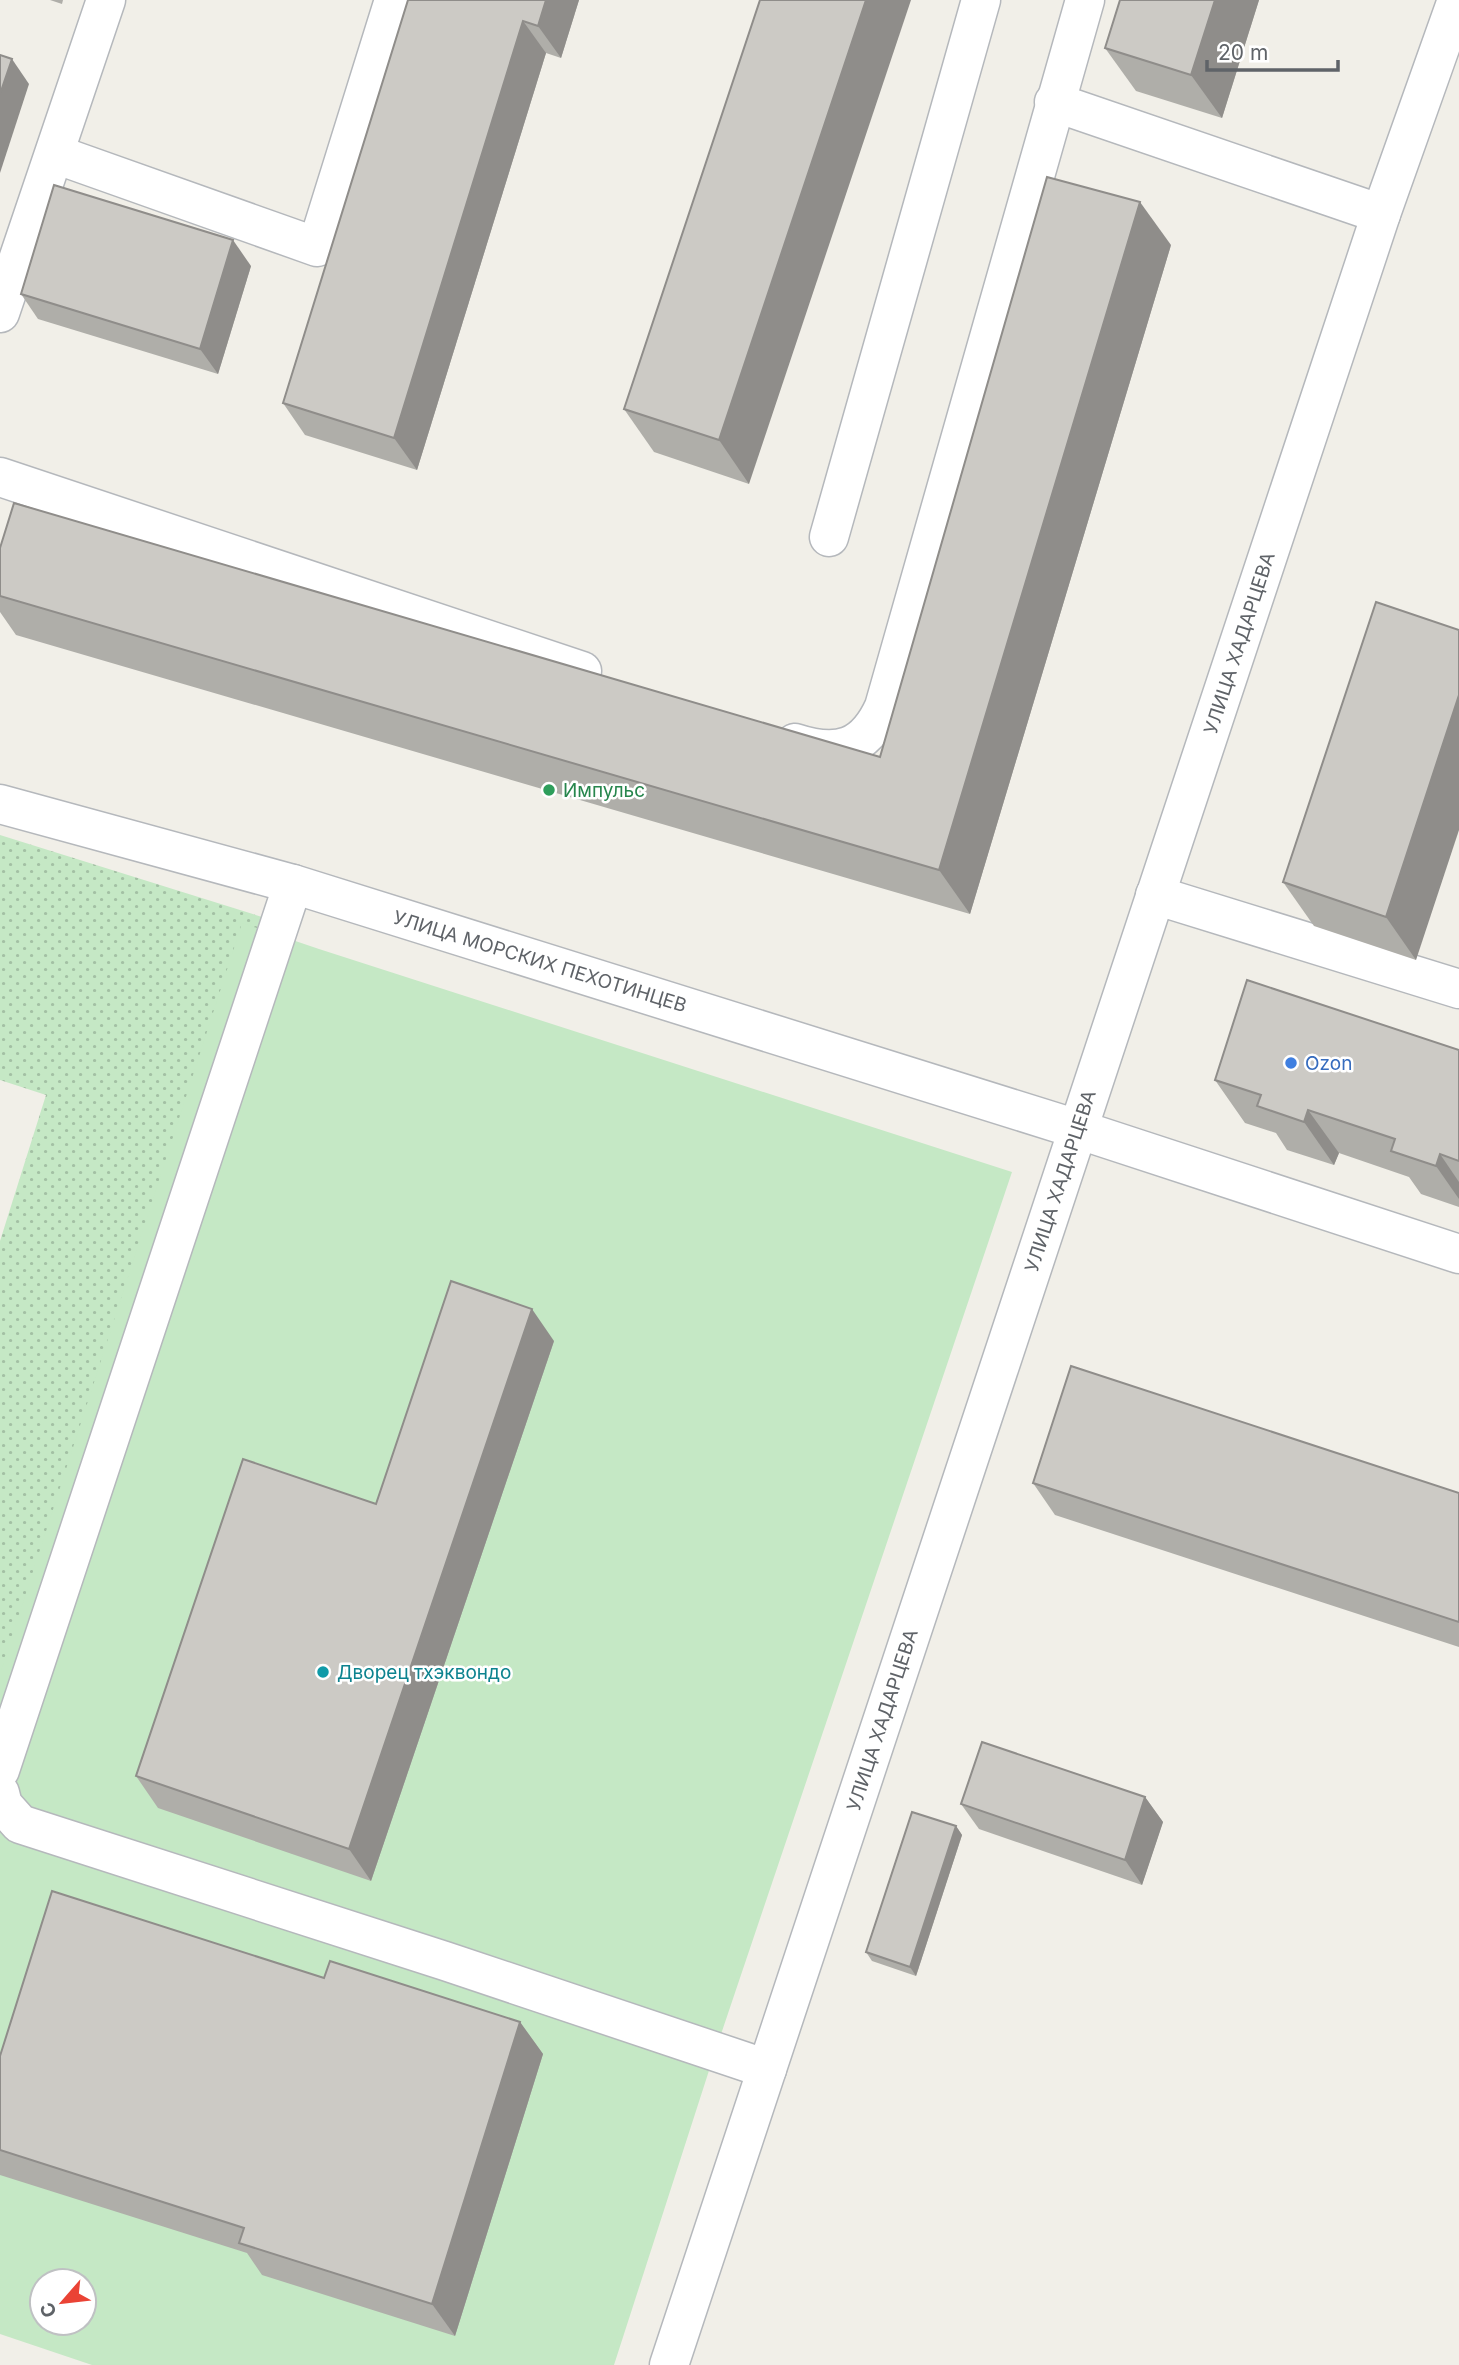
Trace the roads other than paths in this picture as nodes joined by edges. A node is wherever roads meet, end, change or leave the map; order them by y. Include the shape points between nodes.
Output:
1 (106, 0) edge
2 (394, 0) edge
3 (981, 0) edge
4 (1085, 0) edge
5 (1457, 0) edge
6 (1054, 102) junction
7 (55, 154) junction
8 (1381, 214) junction
9 (0, 313) edge
10 (0, 477) edge
11 (829, 537) dead end
12 (618, 684) edge
13 (763, 732) edge
14 (0, 804) edge
15 (293, 884) junction
16 (1155, 895) junction
17 (1459, 989) edge
18 (1077, 1129) junction
19 (1459, 1254) edge
20 (0, 1770) edge
21 (0, 1793) edge
22 (767, 2069) junction
23 (669, 2365) edge

1 - 7 street
2 - 7 street via 317,247
3 - 11 street
4 - 6 street
5 - 8 street, УЛИЦА ХАДАРЦЕВА
6 - 8 street
6 - 13 street via 876,726 857,743 840,749 816,750
7 - 9 street
8 - 16 street, УЛИЦА ХАДАРЦЕВА
10 - 12 street
14 - 15 street, УЛИЦА МОРСКИХ ПЕХОТИНЦЕВ
15 - 18 street, УЛИЦА МОРСКИХ ПЕХОТИНЦЕВ
15 - 20 street
16 - 17 street
16 - 18 street, УЛИЦА ХАДАРЦЕВА
18 - 19 street, УЛИЦА МОРСКИХ ПЕХОТИНЦЕВ
18 - 22 street, УЛИЦА ХАДАРЦЕВА
21 - 22 street via 3,1805 20,1824
22 - 23 street, УЛИЦА ХАДАРЦЕВА

